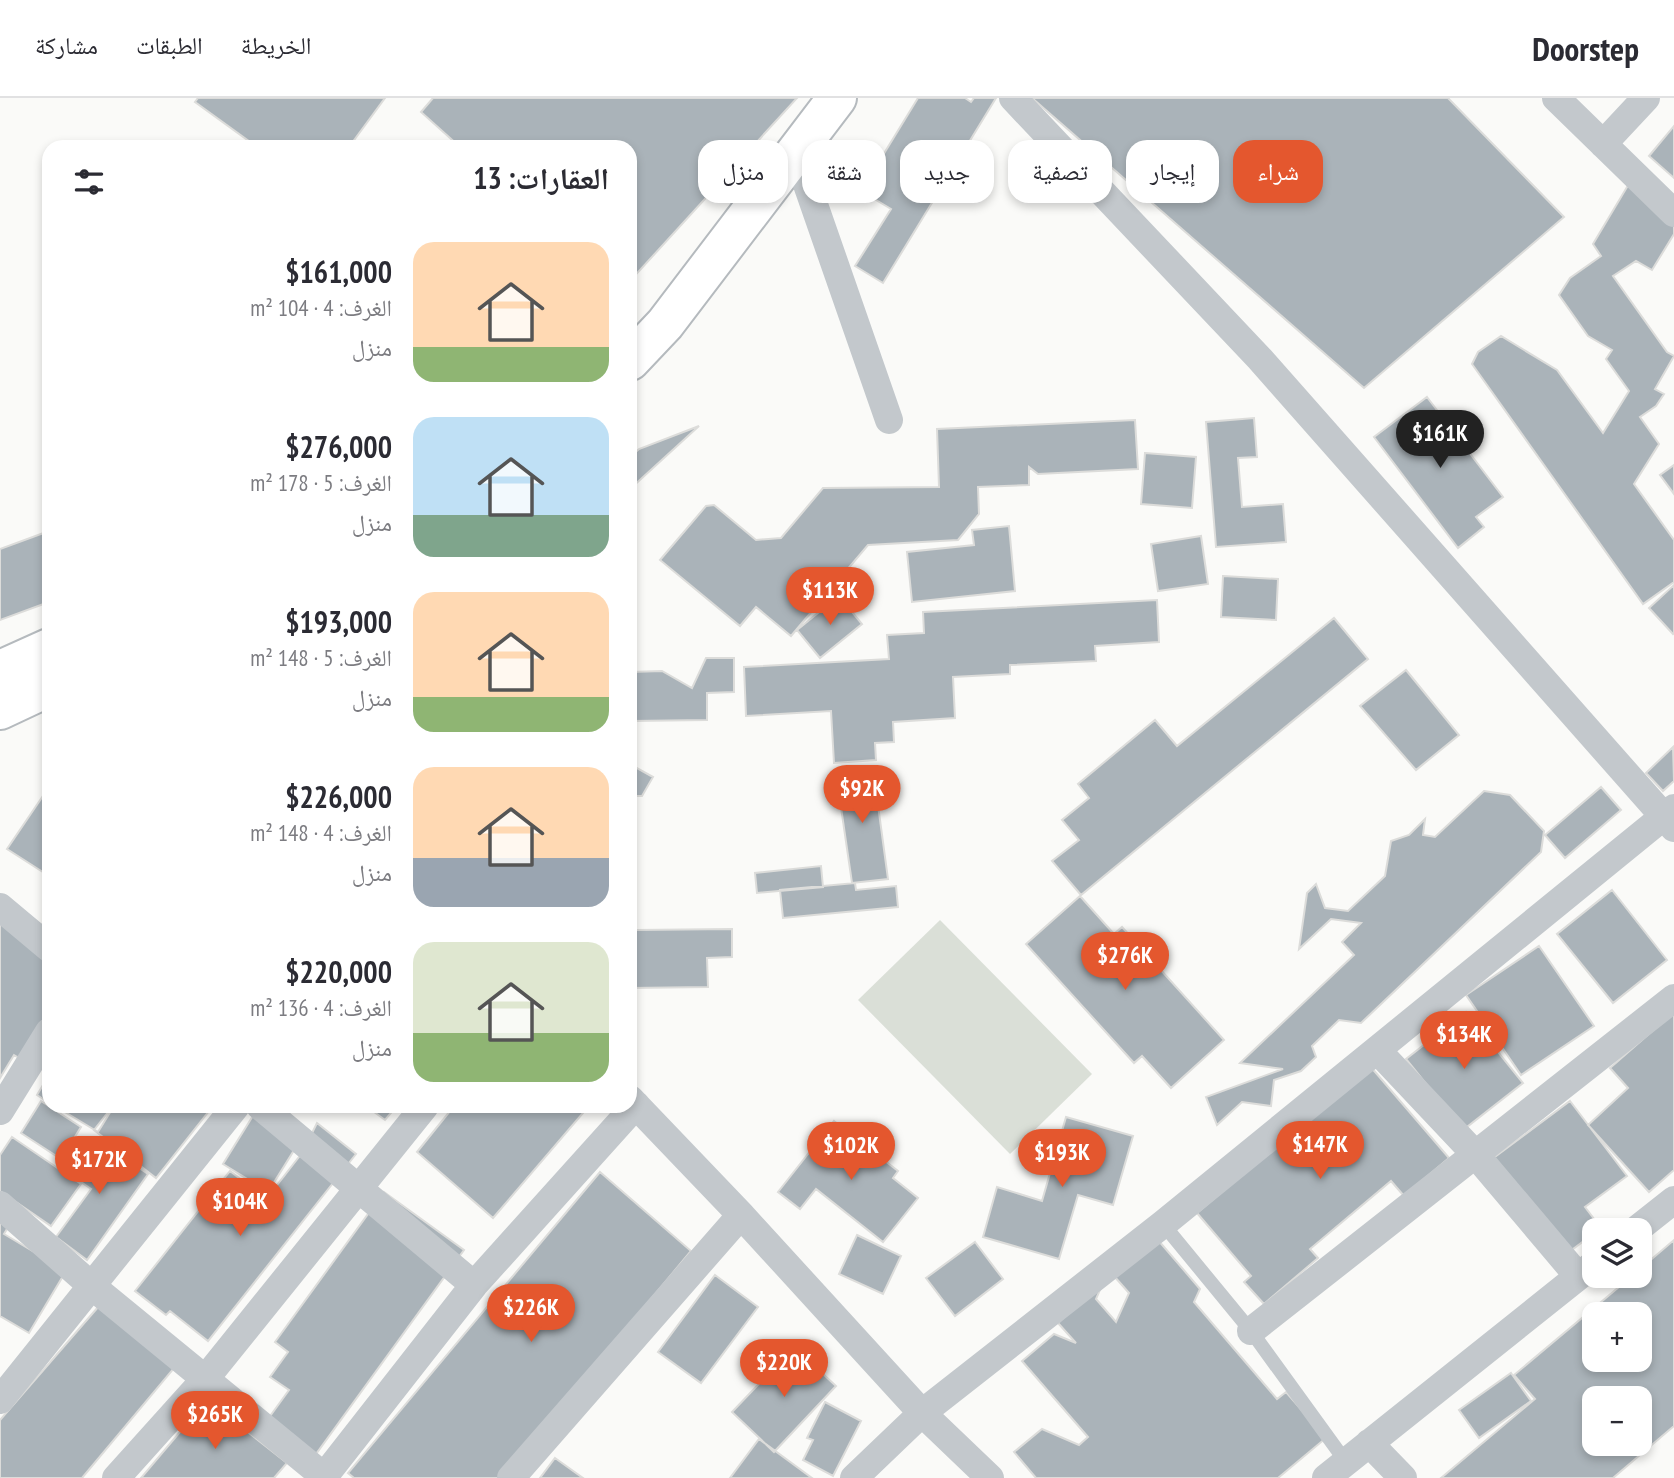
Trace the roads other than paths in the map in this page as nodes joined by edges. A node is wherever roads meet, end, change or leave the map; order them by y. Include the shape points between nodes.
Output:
1 (837, 98) edge
2 (1013, 98) edge
3 (1556, 98) edge
4 (1646, 98) edge
5 (1603, 144) junction
6 (795, 150) junction
7 (1674, 213) edge
8 (637, 354) edge
9 (888, 420) dead end
10 (42, 651) edge
11 (0, 670) edge
12 (42, 690) edge
13 (0, 710) edge
14 (1671, 818) edge
15 (0, 907) edge
16 (42, 942) edge
17 (1674, 998) edge
18 (42, 1043) edge
19 (1377, 1050) junction
20 (637, 1106) edge
21 (0, 1111) edge
22 (230, 1113) edge
23 (269, 1113) edge
24 (419, 1113) edge
25 (623, 1113) edge
26 (1475, 1154) junction
27 (358, 1186) junction
28 (1673, 1204) edge
29 (0, 1205) edge
30 (741, 1215) junction
31 (1652, 1219) edge
32 (1163, 1224) junction
33 (1582, 1266) edge
34 (1582, 1273) edge
35 (474, 1285) junction
36 (93, 1287) junction
37 (1251, 1331) junction
38 (206, 1378) junction
39 (0, 1400) edge
40 (922, 1413) junction
41 (1369, 1443) junction
42 (1336, 1470) edge
43 (116, 1478) edge
44 (324, 1478) edge
45 (510, 1478) edge
46 (854, 1478) edge
47 (990, 1478) edge
48 (1403, 1478) edge

1 - 6 main road
2 - 14 street via 1260,359
3 - 5 street
4 - 5 street
5 - 7 street
6 - 8 main road via 665,324
6 - 9 street
10 - 11 main road
12 - 13 main road
14 - 19 street
15 - 16 street
17 - 26 street
18 - 21 street
19 - 26 street
19 - 32 street
20 - 30 street
22 - 36 street
23 - 27 street
24 - 27 street
25 - 35 street
26 - 33 street
26 - 37 street
27 - 35 street
27 - 38 street
28 - 31 street
29 - 36 street
30 - 40 street
30 - 45 street
32 - 37 lane
32 - 40 street
34 - 41 street
35 - 44 street
36 - 38 street
36 - 39 street
37 - 42 lane
38 - 43 street
38 - 44 street
40 - 46 street
40 - 47 street
41 - 42 street
41 - 48 street

